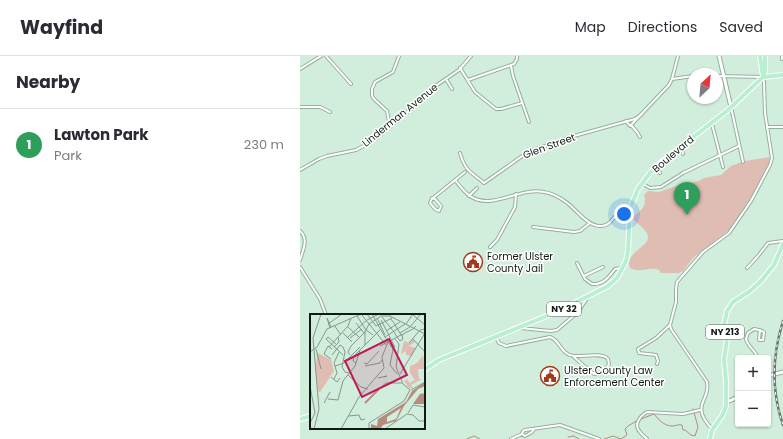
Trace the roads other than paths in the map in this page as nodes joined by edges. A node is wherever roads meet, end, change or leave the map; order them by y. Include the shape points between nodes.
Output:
1 (321, 56) edge
2 (326, 56) edge
3 (399, 56) edge
4 (472, 56) edge
5 (517, 56) edge
6 (678, 56) edge
7 (719, 56) edge
8 (760, 56) edge
9 (766, 56) edge
10 (511, 66) junction
11 (460, 68) junction
12 (300, 69) edge
13 (783, 75) edge
14 (724, 76) junction
15 (687, 77) edge
16 (763, 77) junction
17 (446, 79) junction
18 (672, 79) junction
19 (468, 80) junction
20 (351, 84) dead end
21 (452, 89) dead end
22 (522, 103) junction
23 (300, 107) edge
24 (731, 107) junction
25 (330, 112) dead end
26 (641, 115) junction
27 (626, 121) junction
28 (529, 122) dead end
29 (712, 122) junction
30 (390, 126) junction
31 (630, 126) junction
32 (767, 127) junction
33 (783, 127) edge
34 (640, 137) dead end
35 (681, 146) junction
36 (739, 146) junction
37 (460, 153) dead end
38 (683, 154) dead end
39 (719, 154) junction
40 (743, 162) dead end
41 (656, 166) junction
42 (723, 167) dead end
43 (300, 170) edge
44 (466, 170) junction
45 (660, 173) dead end
46 (455, 180) junction
47 (642, 184) junction
48 (477, 188) dead end
49 (516, 194) junction
50 (469, 196) junction
51 (433, 198) junction
52 (630, 209) junction
53 (590, 223) junction
54 (532, 227) dead end
55 (300, 230) edge
56 (783, 241) edge
57 (783, 244) edge
58 (490, 247) dead end
59 (300, 260) edge
60 (577, 263) dead end
61 (300, 267) edge
62 (603, 267) dead end
63 (623, 268) junction
64 (747, 268) dead end
65 (584, 276) junction
66 (588, 297) junction
67 (326, 314) edge
68 (670, 325) junction
69 (519, 328) junction
70 (760, 330) junction
71 (496, 337) junction
72 (756, 355) edge
73 (574, 356) junction
74 (656, 364) dead end
75 (425, 369) edge
76 (783, 372) edge
77 (771, 375) edge
78 (735, 398) edge
79 (727, 402) junction
80 (701, 410) junction
81 (310, 416) edge
82 (300, 419) edge
83 (534, 429) junction
84 (712, 430) junction
85 (522, 434) junction
86 (511, 439) edge
87 (600, 439) edge
88 (647, 439) edge
89 (710, 439) edge

1 - 12 street
2 - 20 street
3 - 30 street via 392,72 375,82 372,89 374,99 387,111
4 - 11 street, Linderman Avenue
5 - 10 street via 516,62
6 - 18 street
7 - 14 main road
8 - 16 main road
9 - 16 main road
10 - 19 street
10 - 22 street
11 - 17 street, Linderman Avenue
11 - 19 street
13 - 16 main road
14 - 16 street
14 - 24 main road
15 - 18 street
16 - 24 main road, Boulevard / NY 32
16 - 32 street
17 - 21 street
17 - 30 street, Linderman Avenue
18 - 26 street
19 - 22 street via 475,92 498,110
22 - 28 street
23 - 25 street via 320,108
24 - 29 main road, Boulevard / NY 32
24 - 36 street
26 - 27 street, Glen Street
26 - 31 street
27 - 31 street
27 - 44 street, Glen Street via 528,152 484,183
29 - 35 main road, Boulevard / NY 32
29 - 39 street
30 - 43 street, Linderman Avenue via 371,142 359,148 326,156
31 - 34 street
32 - 33 street
32 - 68 street via 772,158 768,170 729,233 703,252 680,278 676,285 676,302
35 - 38 street
35 - 41 main road, Boulevard / NY 32
36 - 39 street
36 - 40 street
37 - 44 street
39 - 42 street
39 - 47 street via 661,187 650,188
41 - 45 street
41 - 47 main road, Boulevard / NY 32
44 - 46 street
46 - 50 street
46 - 51 street
47 - 52 main road, Boulevard / NY 32
48 - 50 street
49 - 50 street via 488,202
49 - 53 street via 539,191 556,196
49 - 58 street via 515,207 497,240
51 - 51 street via 430,203 439,212 441,206
52 - 53 street via 621,211 604,226
52 - 63 main road, Boulevard / NY 32 via 628,251
53 - 54 street via 580,231 574,232
55 - 59 street via 305,242
56 - 64 street via 768,243
57 - 79 main road, NY 213 via 778,258 761,281 733,302 727,311 724,325 724,360
60 - 65 street
61 - 67 street via 320,299
62 - 65 street
63 - 65 street via 615,269 608,278 598,284 589,283
63 - 66 main road, Boulevard / NY 32 via 608,286
66 - 69 main road, Boulevard / NY 32
66 - 69 street via 577,312 557,330
68 - 74 street via 638,349 639,353 655,355 658,362
68 - 80 street via 707,382 708,388
69 - 71 main road, Boulevard / NY 32
70 - 70 street via 764,332 763,340 759,340
70 - 72 street via 751,330 746,339 748,346
71 - 73 street via 499,343 506,346 550,337 555,339 561,349
71 - 75 main road, Boulevard / NY 32 via 435,362
73 - 73 street via 594,374 604,371 609,364 604,356
76 - 77 main road
78 - 79 main road
79 - 84 main road, NY 213 via 724,412
80 - 84 street
80 - 88 street via 684,414 647,412 637,424 638,430
81 - 82 main road
83 - 85 street via 523,431
83 - 85 street via 525,436
83 - 87 street via 562,425
84 - 89 main road, NY 213
85 - 86 street

